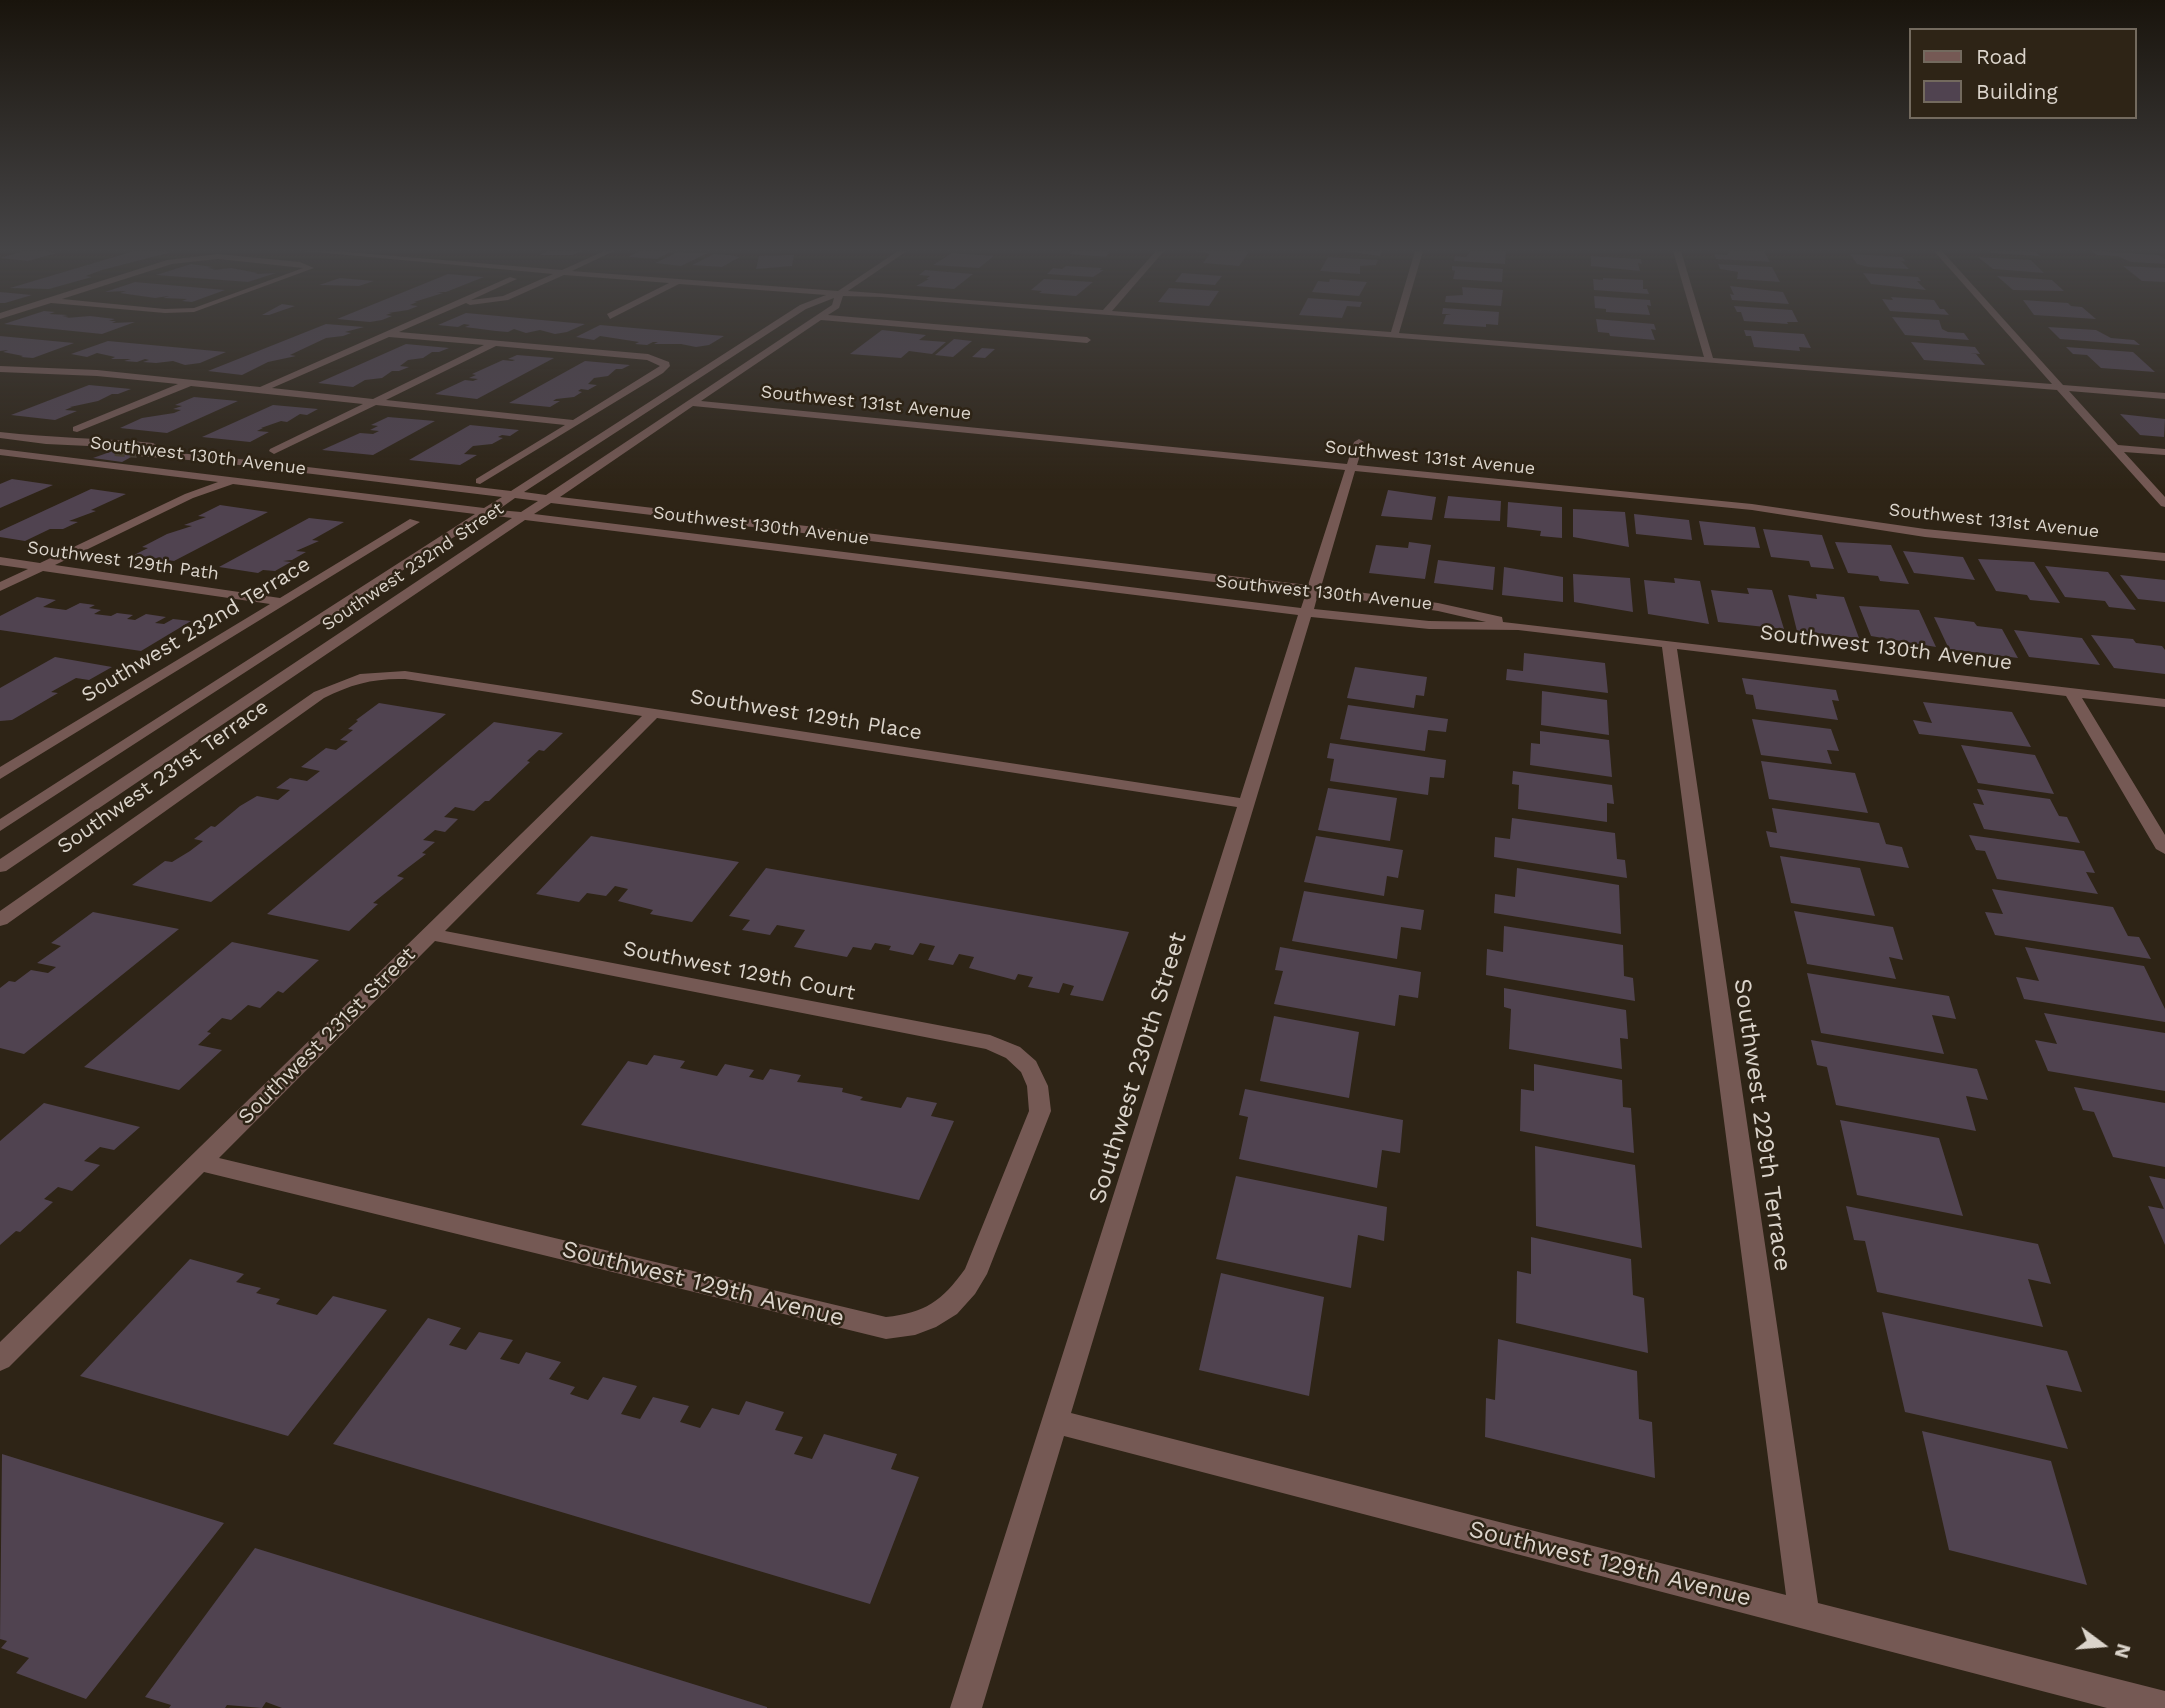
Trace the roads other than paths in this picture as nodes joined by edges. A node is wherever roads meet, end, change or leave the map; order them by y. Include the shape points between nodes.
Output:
1 (395, 331) edge
2 (766, 331) edge
3 (799, 331) edge
4 (979, 331) edge
5 (1327, 331) edge
6 (1396, 331) edge
7 (1700, 331) edge
8 (2009, 331) edge
9 (388, 334) junction
10 (1394, 336) junction
11 (1087, 340) dead end
12 (495, 343) junction
13 (1709, 360) junction
14 (1, 370) edge
15 (188, 383) junction
16 (2060, 388) junction
17 (260, 390) junction
18 (2165, 396) edge
19 (374, 402) junction
20 (691, 403) junction
21 (575, 423) junction
22 (77, 429) dead end
23 (0, 435) edge
24 (37, 440) junction
25 (1359, 442) dead end
26 (2115, 448) junction
27 (98, 449) junction
28 (115, 451) tunnel mouth
29 (274, 451) dead end
30 (0, 452) edge
31 (2165, 452) edge
32 (136, 453) tunnel mouth
33 (214, 459) junction
34 (69, 460) junction
35 (1351, 468) junction
36 (235, 480) junction
37 (480, 481) dead end
38 (513, 495) junction
39 (547, 499) junction
40 (2165, 504) edge
41 (489, 511) junction
42 (524, 515) junction
43 (414, 522) dead end
44 (2165, 557) edge
45 (0, 561) edge
46 (42, 567) junction
47 (0, 587) edge
48 (1314, 591) junction
49 (282, 602) junction
50 (1308, 612) junction
51 (1518, 626) junction
52 (1669, 644) junction
53 (358, 679) joint
54 (2071, 691) junction
55 (2165, 703) edge
56 (654, 713) junction
57 (0, 774) edge
58 (1248, 804) junction
59 (0, 826) edge
60 (2165, 849) edge
61 (0, 867) edge
62 (0, 920) edge
63 (430, 934) junction
64 (1030, 1069) joint
65 (200, 1162) junction
66 (0, 1359) edge
67 (1054, 1421) junction
68 (1804, 1614) junction
69 (2165, 1707) edge
70 (966, 1708) edge

1 - 9 street
2 - 38 street, Southwest 232nd Street
3 - 20 street, Southwest 232nd Street
4 - 11 street
5 - 10 street
6 - 10 street
7 - 13 street
8 - 16 street
9 - 12 street
9 - 17 street
10 - 13 street
12 - 19 street
12 - 21 street via 664,362 660,371
13 - 16 street
14 - 15 street via 87,372
15 - 17 street
15 - 22 street
16 - 18 street
16 - 26 street
17 - 19 street
19 - 21 street
19 - 29 street
20 - 35 street, Southwest 131st Avenue
20 - 39 street, Southwest 232nd Street
21 - 37 street
23 - 24 street, Southwest 130th Avenue
24 - 27 street, Southwest 130th Avenue
24 - 33 street, Southwest 130th Avenue via 125,443 192,451
25 - 35 street, Southwest 230th Street
26 - 31 street
26 - 40 street
27 - 28 street, Southwest 130th Avenue
27 - 34 street
30 - 34 street, Southwest 130th Avenue
32 - 33 street, Southwest 130th Avenue
33 - 38 street, Southwest 130th Avenue
34 - 36 street, Southwest 130th Avenue
35 - 44 street, Southwest 131st Avenue via 1773,509 1925,533
35 - 48 street, Southwest 230th Street
36 - 41 street, Southwest 130th Avenue
36 - 46 street via 188,496
38 - 39 street, Southwest 130th Avenue
38 - 41 street, Southwest 232nd Street
39 - 42 street, Southwest 232nd Street
39 - 48 street, Southwest 130th Avenue
41 - 42 street, Southwest 130th Avenue
41 - 59 street, Southwest 232nd Street
42 - 50 street, Southwest 130th Avenue
42 - 61 street, Southwest 232nd Street
43 - 49 street, Southwest 232nd Terrace
45 - 46 street, Southwest 129th Path
46 - 47 street
46 - 49 street, Southwest 129th Path
48 - 50 street, Southwest 230th Street
48 - 51 street, Southwest 130th Avenue via 1414,603
49 - 57 street, Southwest 232nd Terrace
50 - 51 street, Southwest 130th Avenue via 1429,625
50 - 58 street, Southwest 230th Street
51 - 52 street, Southwest 130th Avenue
52 - 54 street, Southwest 130th Avenue
52 - 68 street, Southwest 229th Terrace
53 - 56 street, Southwest 129th Place via 405,675
53 - 62 street, Southwest 231st Terrace via 319,695
54 - 55 street, Southwest 130th Avenue
54 - 60 street
56 - 58 street, Southwest 129th Place
56 - 63 street, Southwest 231st Street
58 - 67 street, Southwest 230th Street
63 - 64 street, Southwest 129th Court via 990,1042 1021,1057
63 - 65 street, Southwest 231st Street
64 - 65 street, Southwest 129th Avenue via 1038,1083 1040,1111 975,1274 947,1309 906,1327 886,1328
65 - 66 street, Southwest 231st Street
67 - 68 street, Southwest 129th Avenue
67 - 70 street, Southwest 230th Street
68 - 69 street, Southwest 129th Avenue

